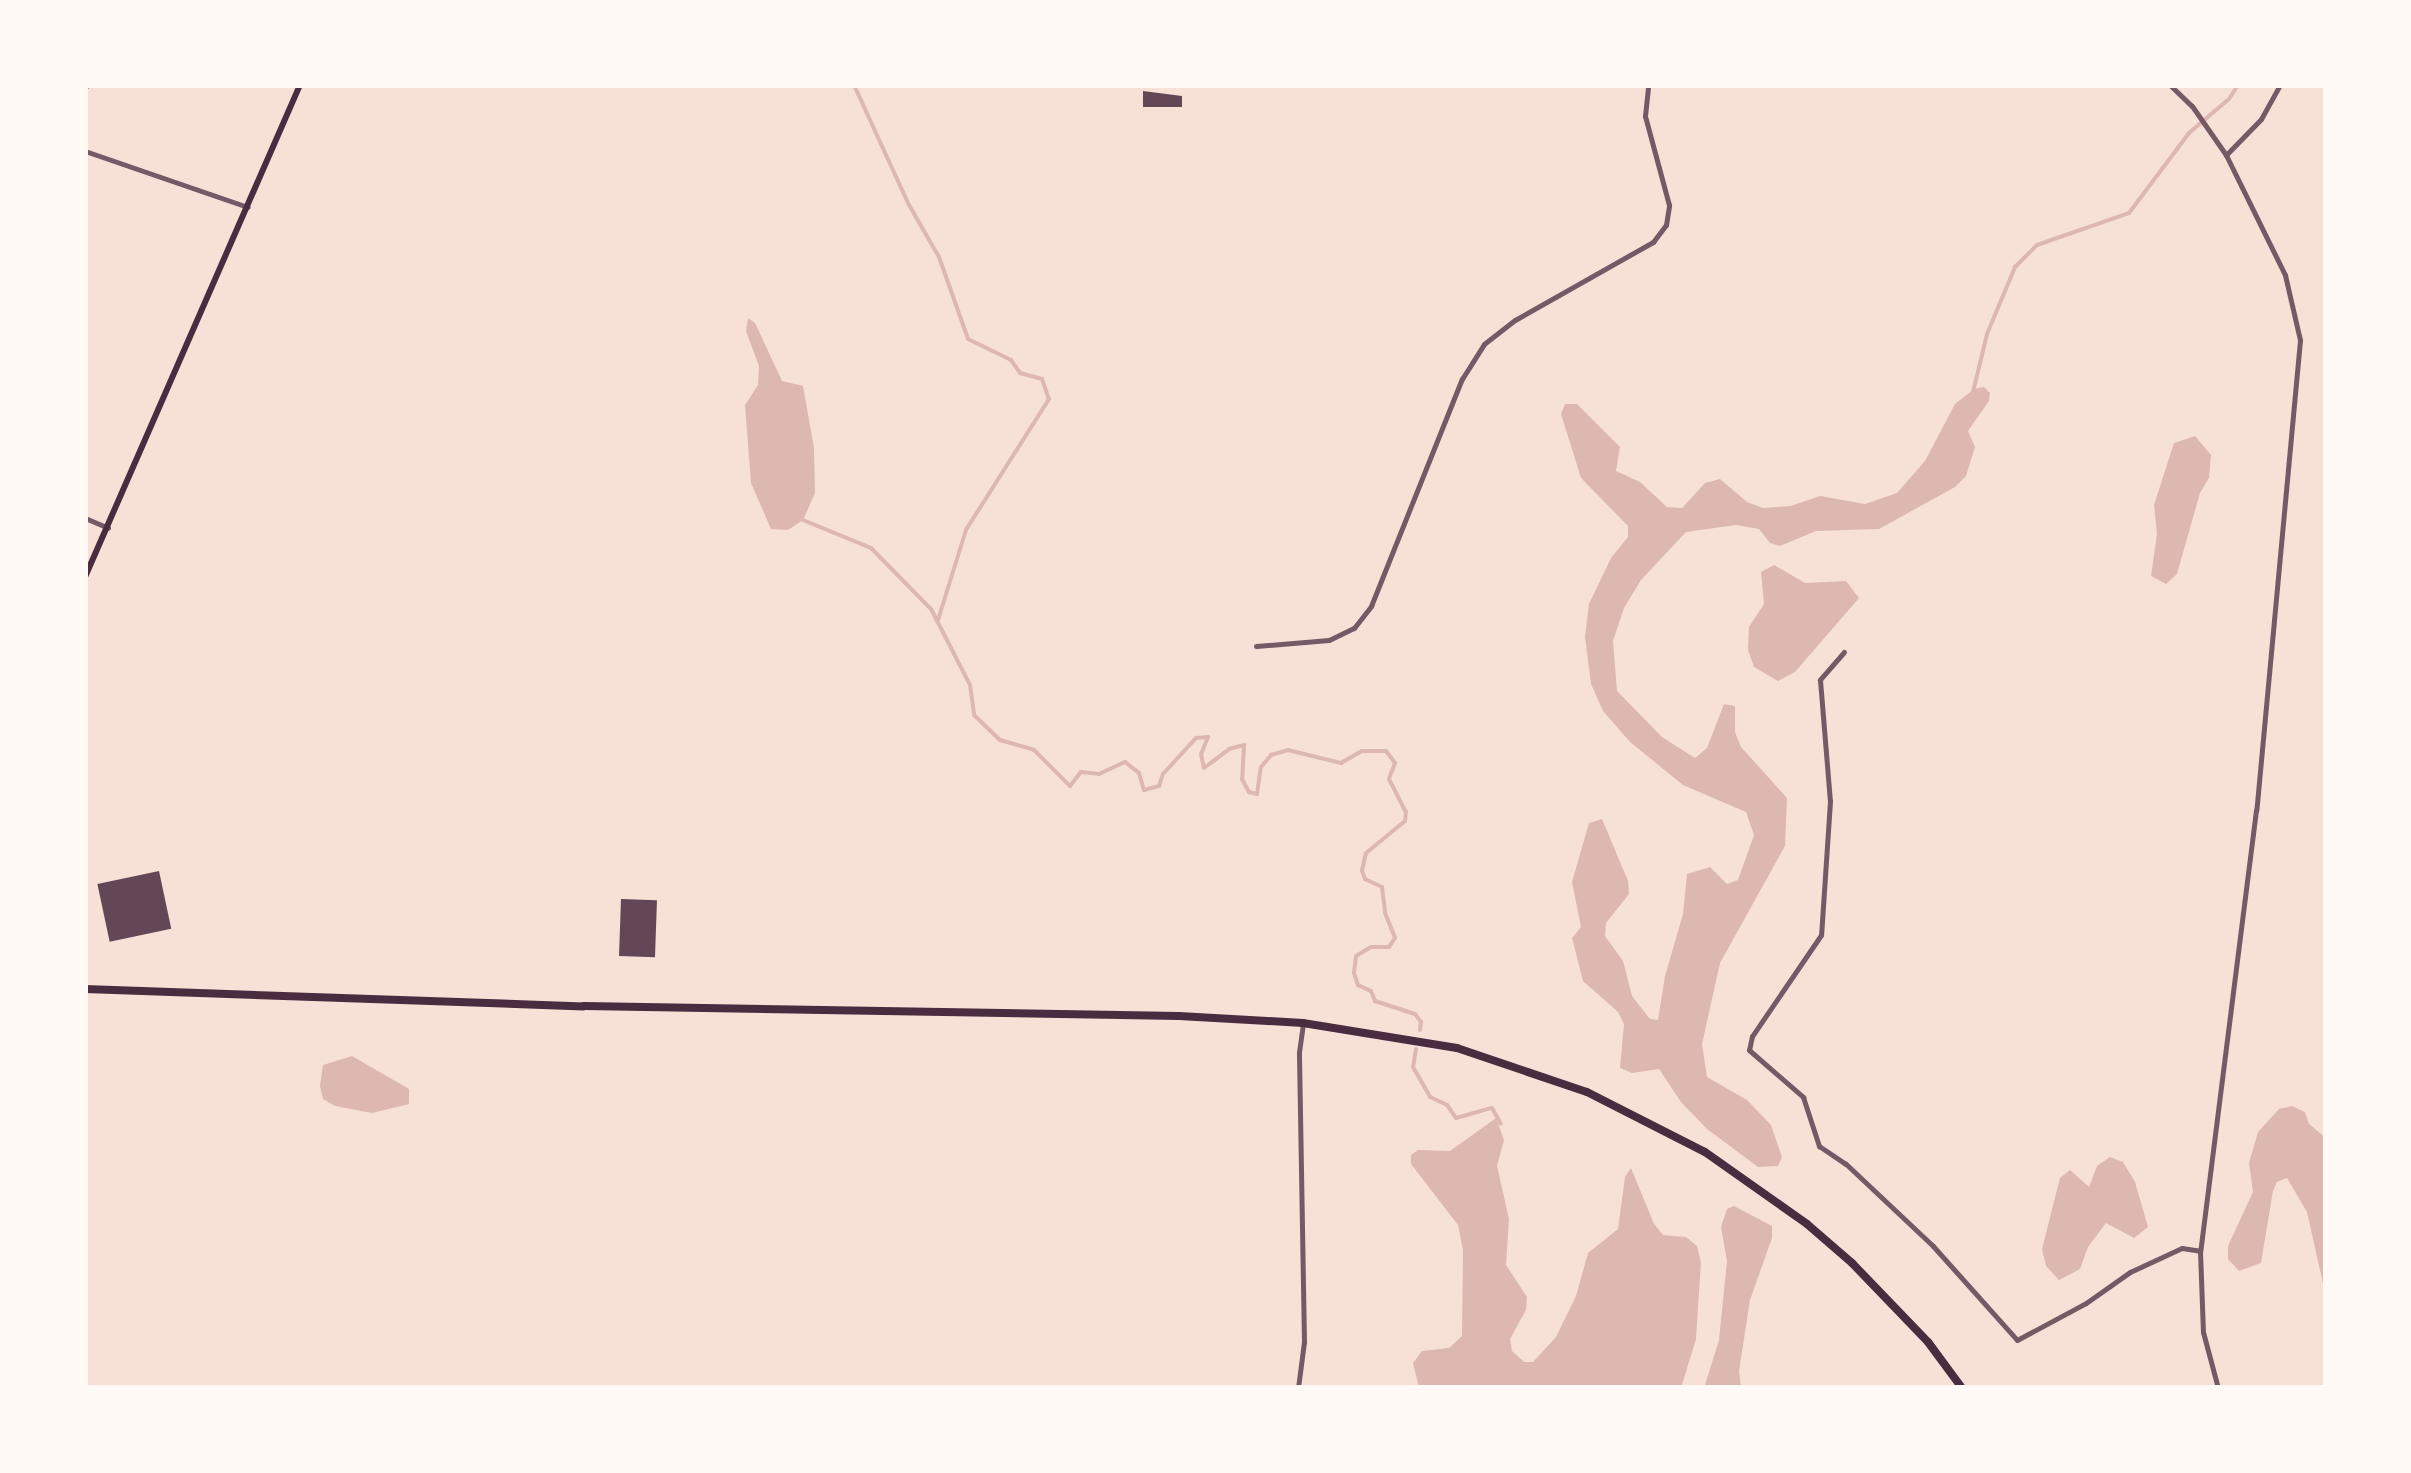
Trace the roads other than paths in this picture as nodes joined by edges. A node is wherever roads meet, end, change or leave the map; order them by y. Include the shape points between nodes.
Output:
1 (300, 85) edge
2 (1648, 85) edge
3 (1722, 85) edge
4 (1787, 85) edge
5 (2170, 85) edge
6 (2280, 85) edge
7 (85, 150) edge
8 (2226, 155) junction
9 (248, 208) junction
10 (85, 518) edge
11 (108, 528) junction
12 (85, 577) edge
13 (1256, 646) dead end
14 (1844, 652) dead end
15 (85, 988) edge
16 (1303, 1023) junction
17 (2200, 1251) junction
18 (1298, 1388) edge
19 (1962, 1388) edge
20 (2218, 1388) edge

1 - 9 main road
2 - 13 street via 1644,116 1670,204 1666,225 1653,242 1484,344 1462,379 1371,606 1354,628 1329,640
3 - 4 street
5 - 8 street
6 - 8 street via 2261,120
7 - 9 street
8 - 17 street via 2285,275 2300,340 2256,810
9 - 11 main road
10 - 11 street
11 - 12 main road
14 - 17 street via 1820,680 1830,800 1821,935 1749,1050 1803,1097 1819,1146 1933,1246 2017,1340 2130,1272 2182,1248
15 - 16 main road
16 - 18 street via 1304,1342
16 - 19 main road via 1390,1034 1524,1068 1588,1092 1704,1152 1852,1263
17 - 20 street via 2203,1332

